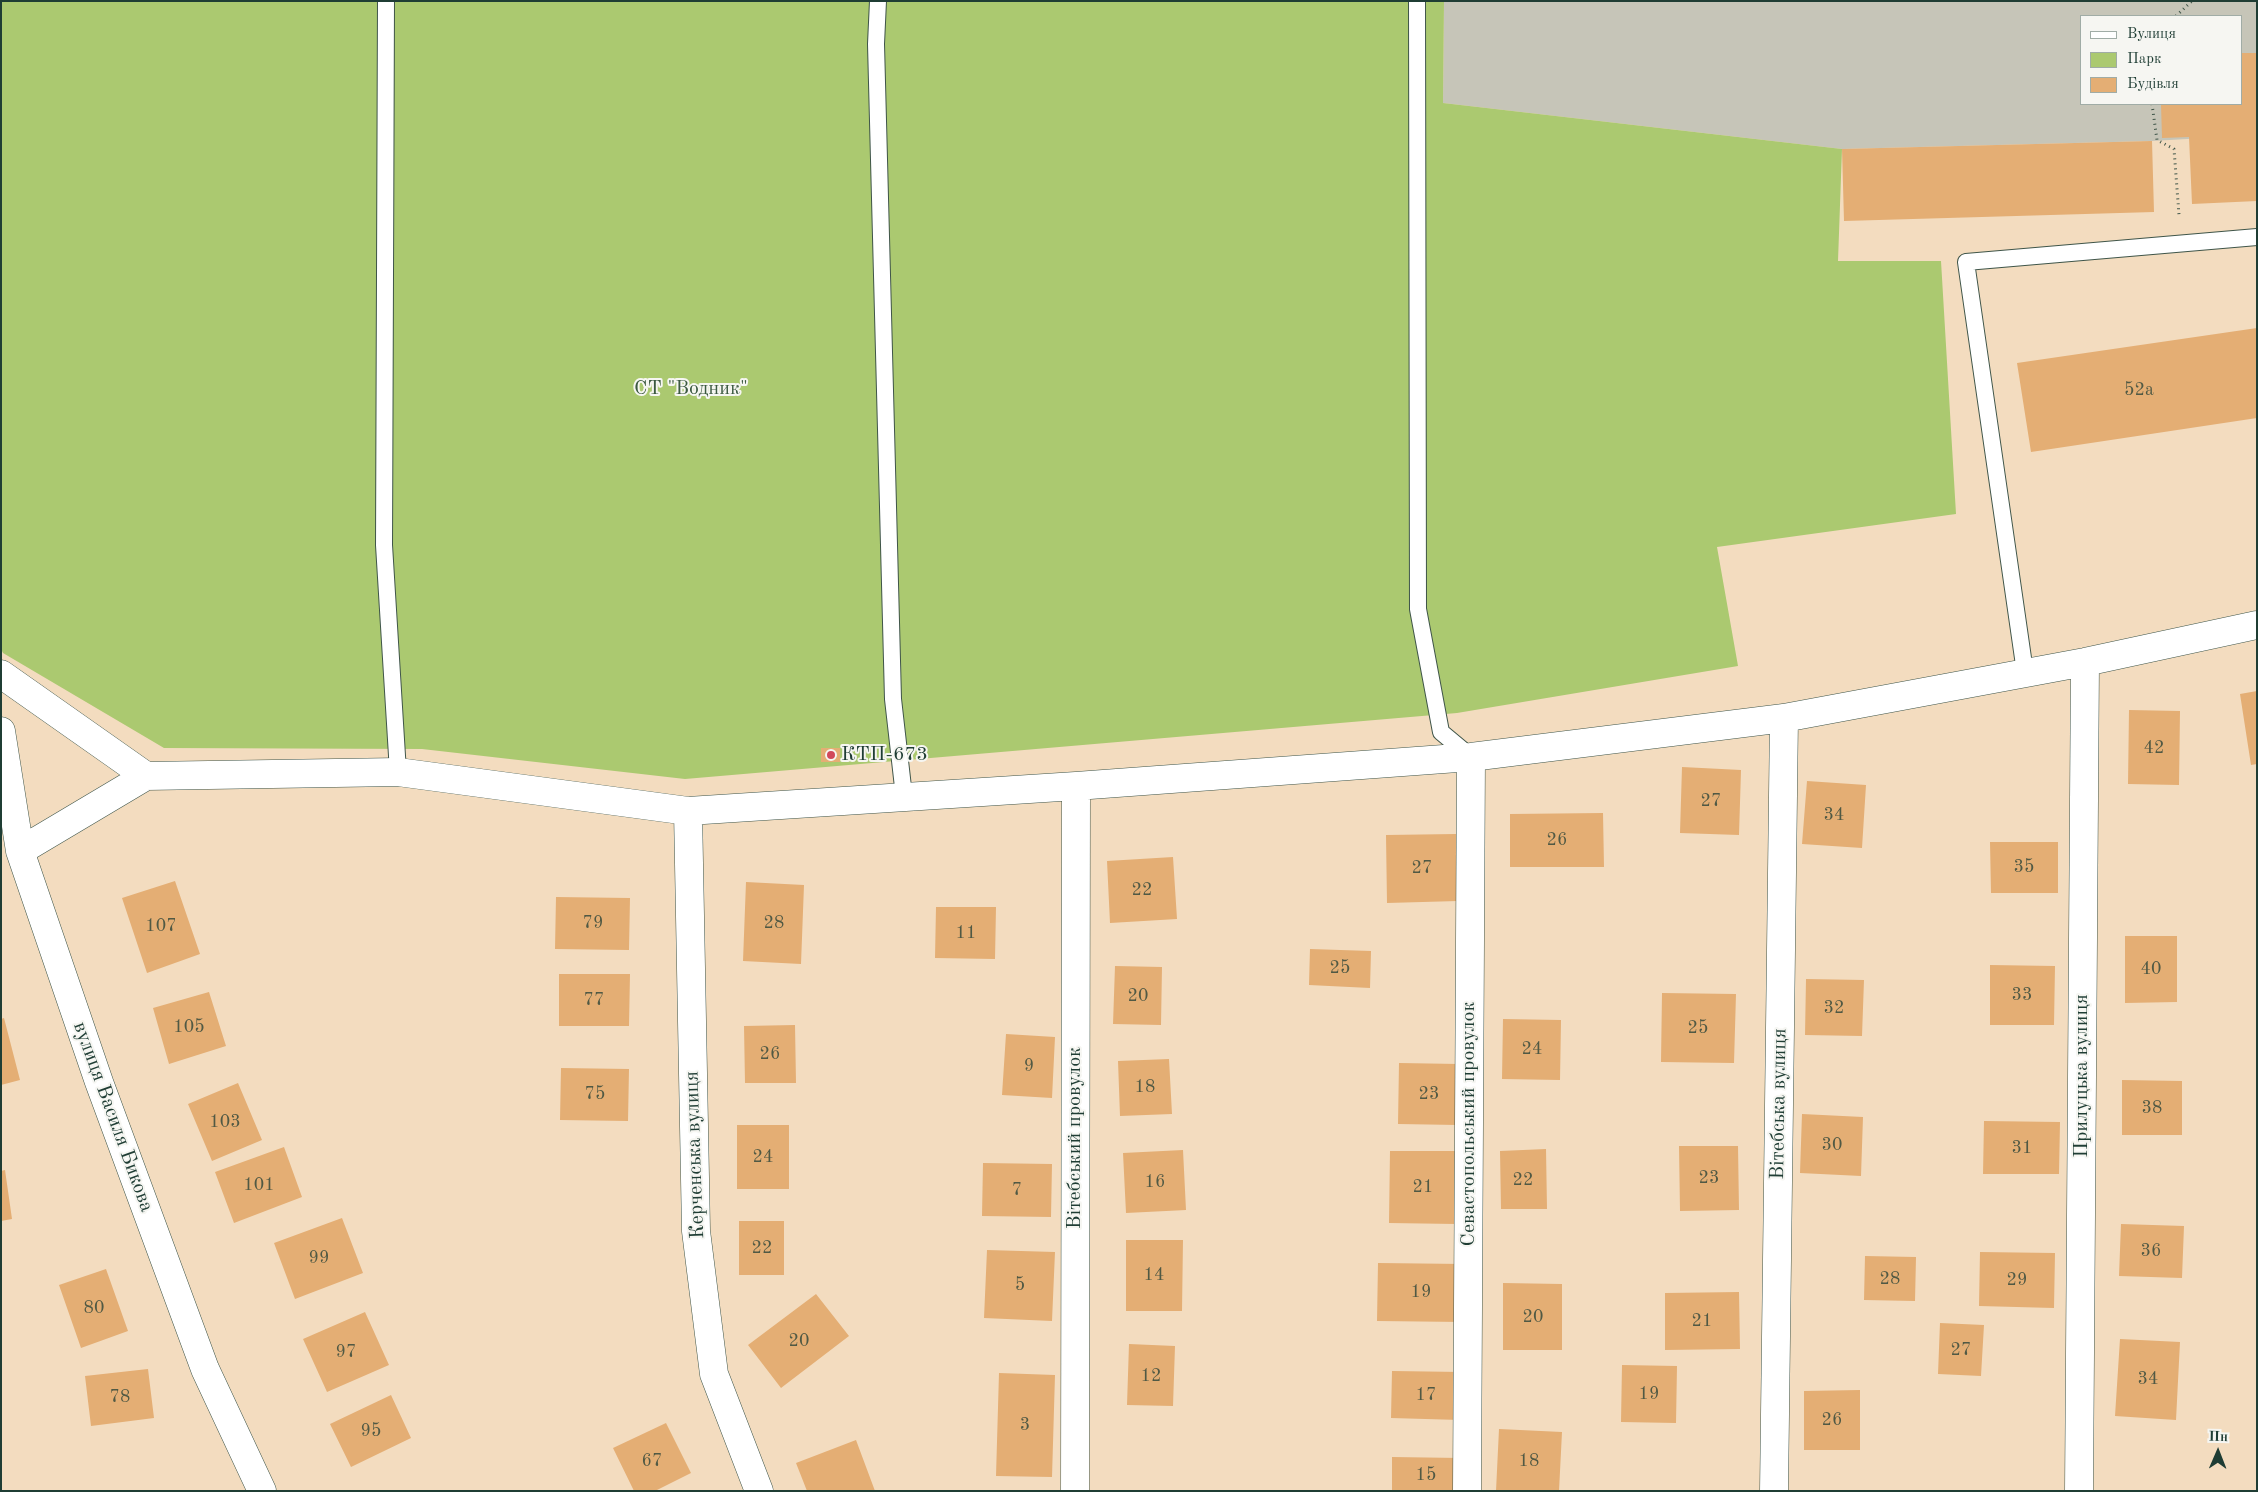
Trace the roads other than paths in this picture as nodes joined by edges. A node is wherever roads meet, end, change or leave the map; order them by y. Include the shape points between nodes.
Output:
1 (386, 1) edge
2 (878, 1) edge
3 (1417, 1) edge
4 (2257, 237) edge
5 (2257, 625) edge
6 (2085, 662) junction
7 (2025, 672) junction
8 (1, 674) edge
9 (1784, 718) junction
10 (1, 731) edge
11 (1471, 757) junction
12 (398, 772) junction
13 (146, 776) junction
14 (1076, 786) junction
15 (904, 796) junction
16 (688, 811) junction
17 (20, 851) junction
18 (262, 1491) edge
19 (760, 1491) edge
20 (1075, 1491) edge
21 (1468, 1491) edge
22 (1774, 1491) edge
23 (2079, 1491) edge

1 - 12 lane via 384,545
2 - 15 lane via 876,44 893,699
3 - 11 lane via 1418,608 1441,732
4 - 7 lane via 1966,262
5 - 6 street
6 - 7 street
6 - 23 street, Прилуцька вулиця
7 - 9 street
8 - 13 street
9 - 11 street
9 - 22 street, Вітебська вулиця
10 - 17 street, вулиця Василя Бикова
11 - 14 street
11 - 21 street, Севастопольський провулок
12 - 13 street
12 - 16 street
13 - 17 street
14 - 15 street
14 - 20 street, Вітебський провулок
15 - 16 street
16 - 19 street, Керченська вулиця via 696,1231 714,1374
17 - 18 street, вулиця Василя Бикова via 99,1082 205,1369

